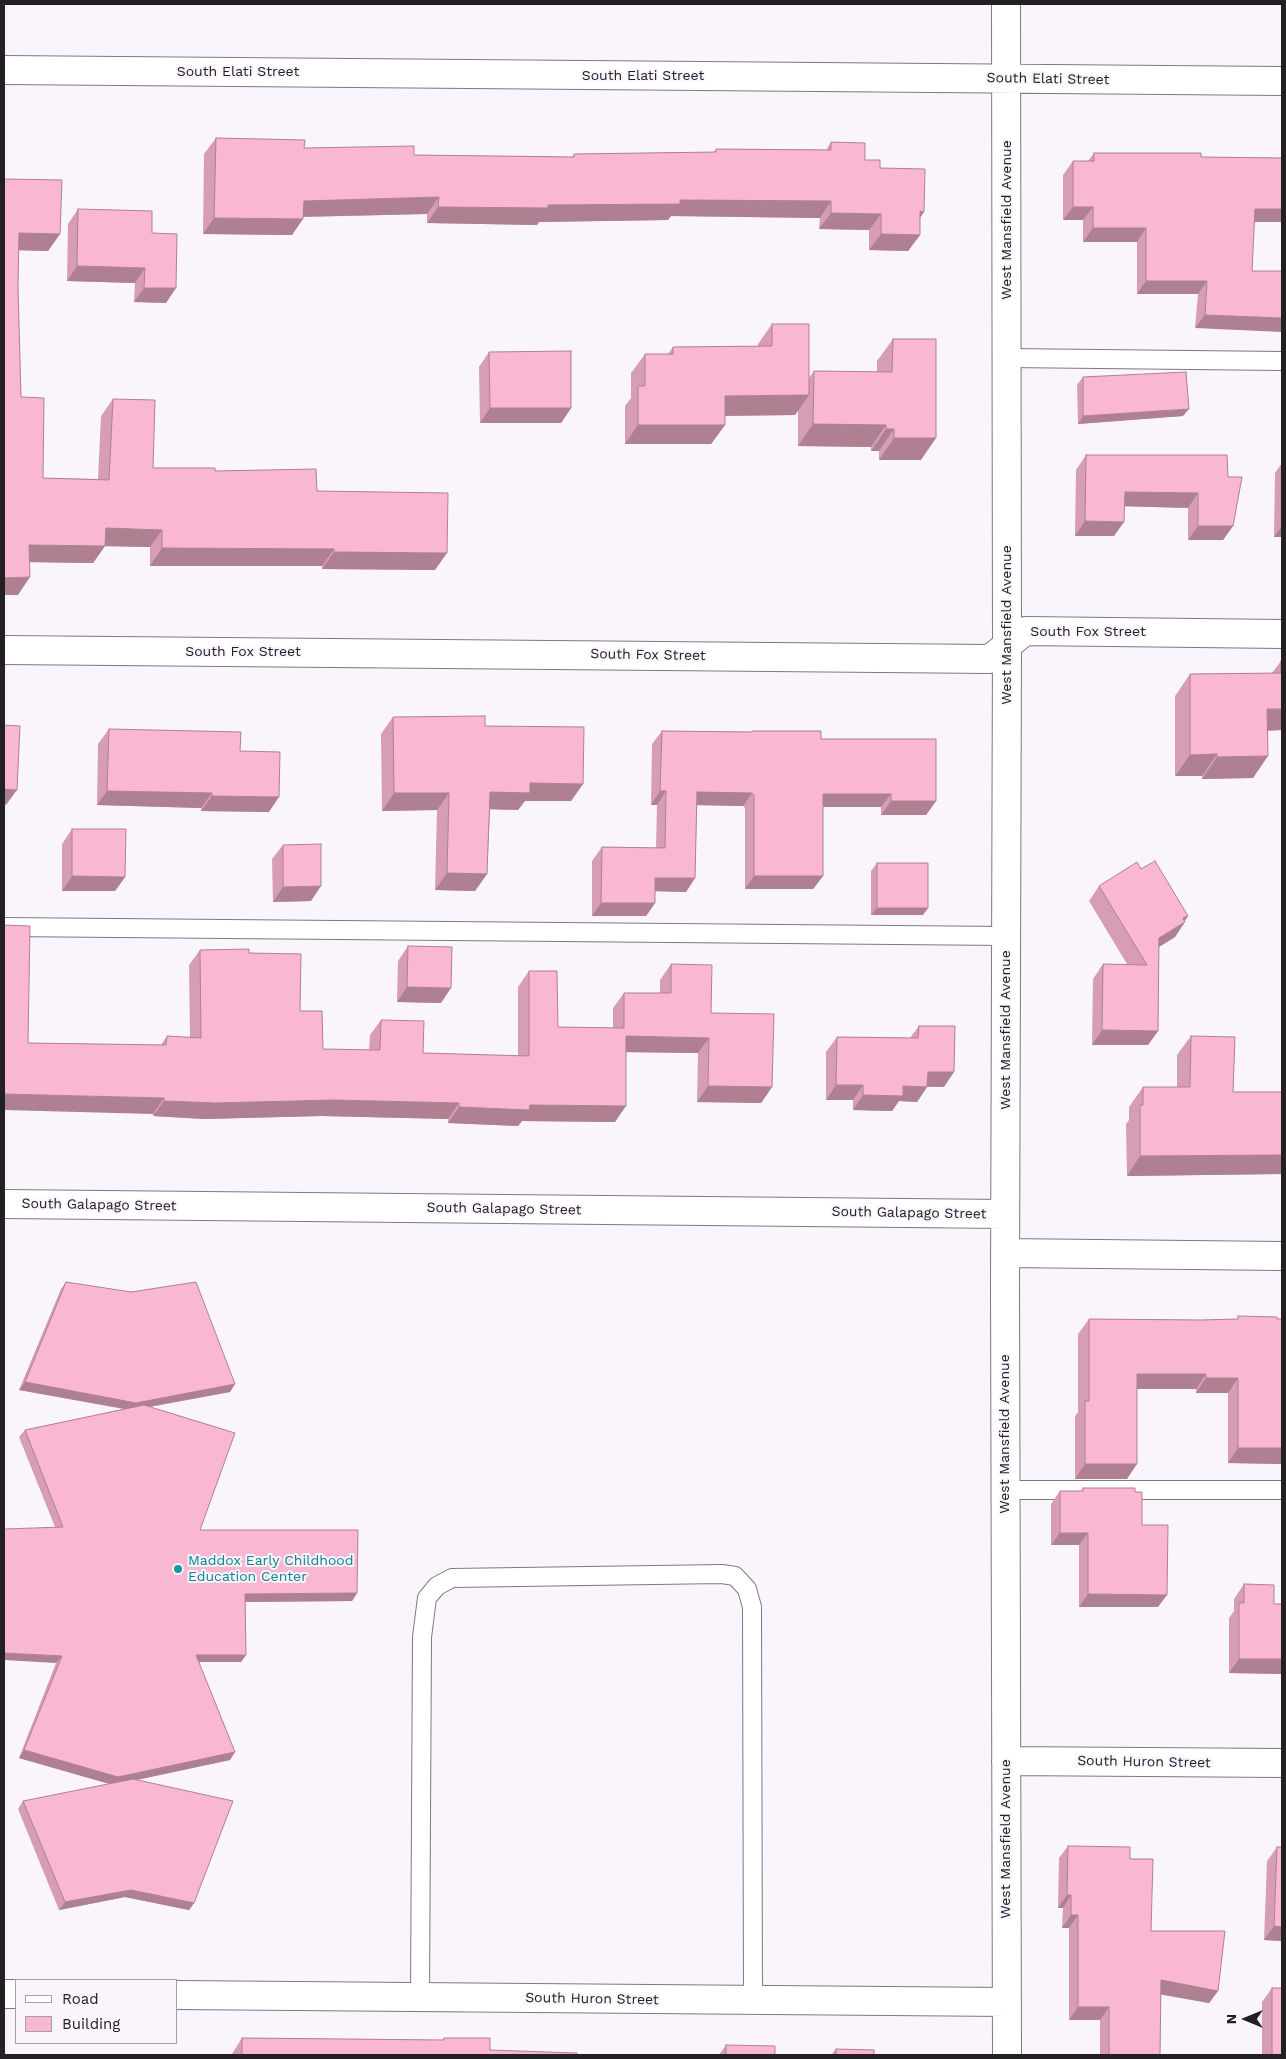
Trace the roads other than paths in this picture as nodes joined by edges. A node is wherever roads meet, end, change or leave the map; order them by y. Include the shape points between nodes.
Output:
1 (1006, 4) edge
2 (4, 70) edge
3 (1006, 79) junction
4 (1282, 81) edge
5 (1007, 358) junction
6 (1282, 361) edge
7 (1282, 634) edge
8 (1007, 644) junction
9 (4, 650) edge
10 (4, 927) edge
11 (1006, 936) junction
12 (4, 1204) edge
13 (1005, 1214) junction
14 (1004, 1253) junction
15 (1282, 1256) edge
16 (1005, 1490) junction
17 (1282, 1490) edge
18 (1006, 1761) junction
19 (1282, 1763) edge
20 (178, 1995) edge
21 (420, 1997) junction
22 (753, 2001) junction
23 (1007, 2002) junction
24 (1007, 2055) edge

1 - 3 street, West Mansfield Avenue
2 - 3 street, South Elati Street
3 - 4 street, South Elati Street
3 - 5 street, West Mansfield Avenue
5 - 6 lane
5 - 8 street, West Mansfield Avenue
7 - 8 street, South Fox Street via 1025,631
8 - 9 street, South Fox Street via 990,659
8 - 11 street, West Mansfield Avenue
10 - 11 lane
11 - 13 street, West Mansfield Avenue
12 - 13 street, South Galapago Street
13 - 14 street, West Mansfield Avenue
14 - 15 street
14 - 16 street, West Mansfield Avenue
16 - 17 lane
16 - 18 street, West Mansfield Avenue
18 - 19 street, South Huron Street
18 - 23 street, West Mansfield Avenue
20 - 21 street, South Huron Street
21 - 22 street, South Huron Street
21 - 22 lane via 422,1637 426,1598 437,1586 452,1578 722,1574 735,1576 747,1590 752,1607
22 - 23 street, South Huron Street
23 - 24 street, West Mansfield Avenue

